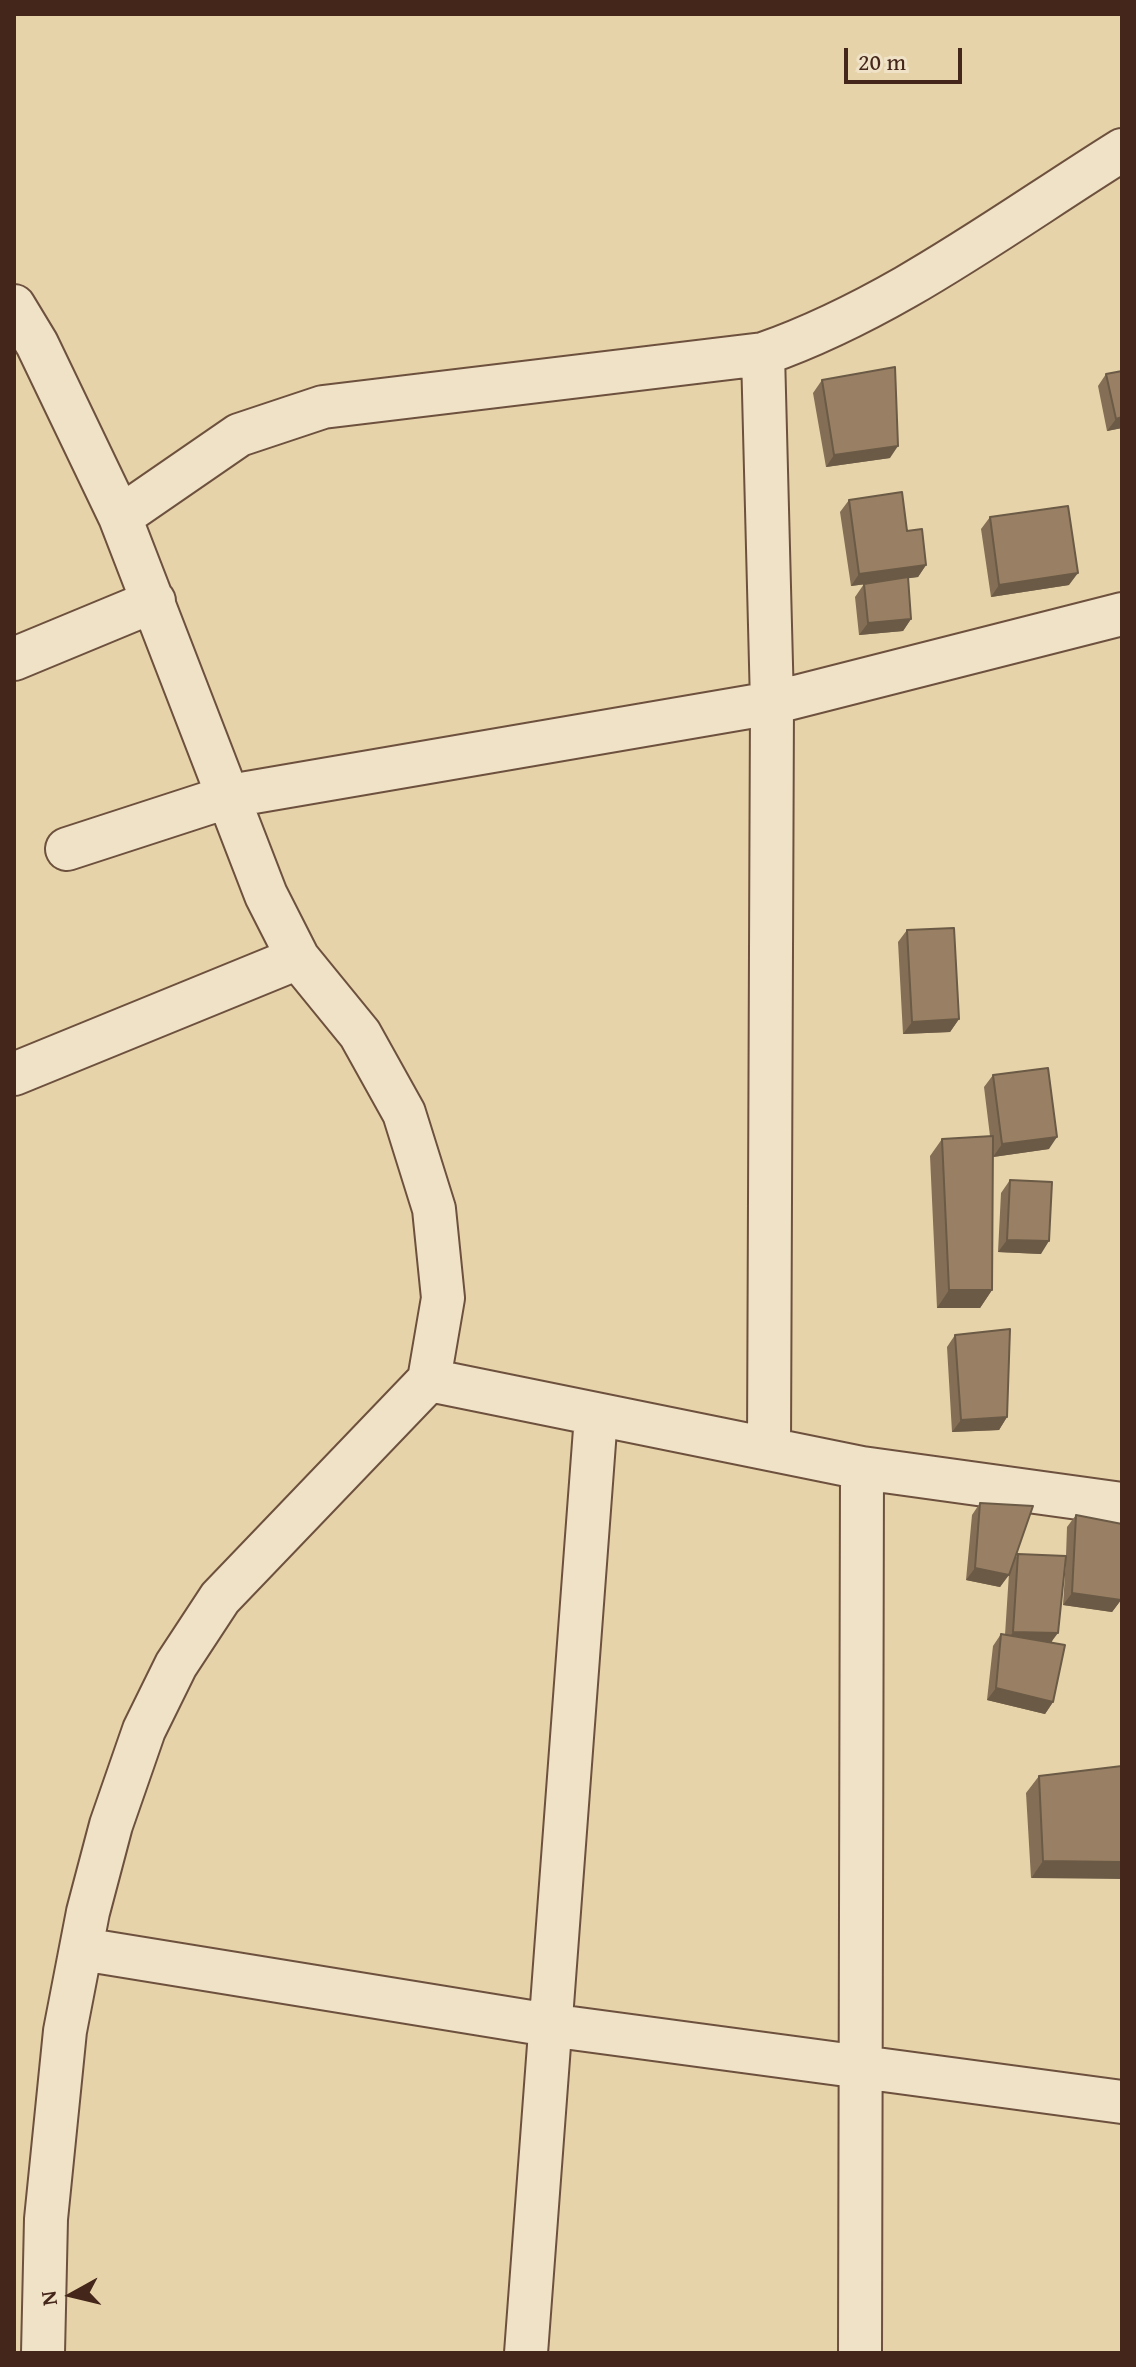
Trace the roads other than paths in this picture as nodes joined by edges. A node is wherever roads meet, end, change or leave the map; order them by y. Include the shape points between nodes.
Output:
1 (1122, 150) edge
2 (14, 306) edge
3 (763, 354) junction
4 (120, 517) junction
5 (154, 601) junction
6 (1122, 614) edge
7 (14, 659) edge
8 (772, 703) junction
9 (230, 796) junction
10 (67, 849) dead end
11 (298, 958) junction
12 (14, 1074) edge
13 (429, 1380) junction
14 (596, 1416) junction
15 (769, 1447) junction
16 (862, 1468) junction
17 (1122, 1504) edge
18 (82, 1949) junction
19 (549, 2025) junction
20 (862, 2069) junction
21 (1122, 2102) edge
22 (43, 2353) edge
23 (526, 2353) edge
24 (860, 2353) edge

1 - 3 street via 859,315
2 - 4 street
3 - 4 street via 323,407 239,435
3 - 8 street
4 - 5 street
5 - 7 street
5 - 9 street
6 - 8 street
8 - 9 street
8 - 15 street
9 - 10 street
9 - 11 street via 266,895
11 - 12 street
11 - 13 street via 360,1034 404,1113 426,1174 439,1239 443,1298
13 - 14 street
13 - 18 street via 220,1598 176,1665 144,1730 111,1825
14 - 15 street
14 - 19 street
15 - 16 street
16 - 17 street
16 - 20 street
18 - 19 street
18 - 22 street via 53,2127
19 - 20 street
19 - 23 street
20 - 21 street
20 - 24 street

